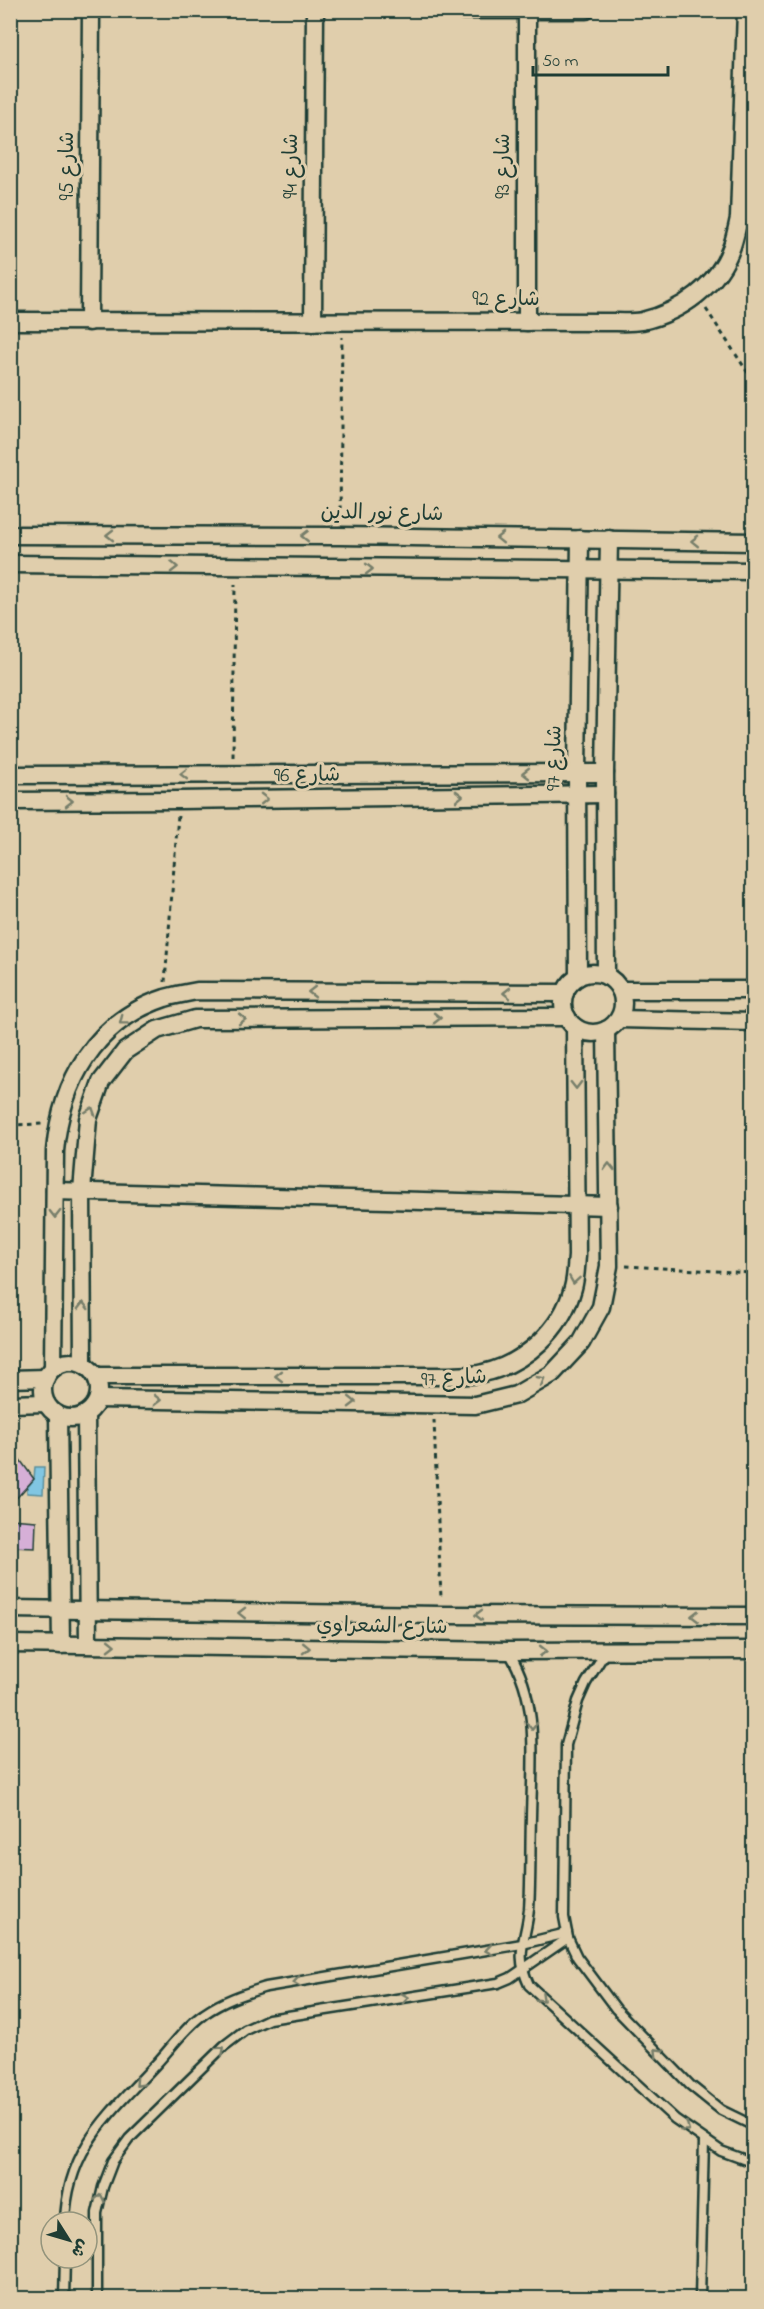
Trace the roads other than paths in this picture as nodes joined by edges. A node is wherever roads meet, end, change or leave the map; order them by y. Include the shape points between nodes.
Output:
1 (91, 10) edge
2 (315, 10) edge
3 (463, 10) edge
4 (586, 10) edge
5 (746, 10) edge
6 (526, 11) edge
7 (10, 321) edge
8 (89, 321) junction
9 (313, 322) junction
10 (527, 322) junction
11 (10, 535) edge
12 (580, 539) junction
13 (609, 539) junction
14 (753, 542) edge
15 (10, 564) edge
16 (580, 570) junction
17 (609, 570) junction
18 (753, 572) edge
19 (577, 773) junction
20 (605, 773) junction
21 (10, 774) edge
22 (577, 794) junction
23 (605, 794) junction
24 (10, 801) edge
25 (606, 975) junction
26 (578, 977) junction
27 (621, 990) junction
28 (753, 990) edge
29 (565, 993) junction
30 (571, 1022) junction
31 (753, 1022) edge
32 (612, 1025) junction
33 (55, 1191) junction
34 (82, 1191) junction
35 (578, 1205) junction
36 (609, 1206) junction
37 (83, 1364) junction
38 (50, 1373) junction
39 (96, 1376) junction
40 (10, 1379) edge
41 (98, 1399) junction
42 (10, 1404) edge
43 (52, 1409) junction
44 (86, 1414) junction
45 (10, 1609) edge
46 (61, 1610) junction
47 (87, 1610) junction
48 (753, 1616) edge
49 (10, 1644) edge
50 (88, 1644) junction
51 (61, 1645) junction
52 (753, 1650) edge
53 (509, 1651) junction
54 (606, 1651) junction
55 (568, 1935) junction
56 (522, 1944) junction
57 (522, 1970) junction
58 (753, 2126) edge
59 (704, 2141) junction
60 (753, 2163) edge
61 (66, 2210) edge
62 (65, 2270) edge
63 (64, 2298) edge
64 (97, 2298) edge
65 (700, 2298) edge

1 - 8 street, شارع 95
2 - 9 street, شارع 94
3 - 6 street
4 - 6 street
5 - 10 street, شارع 92 via 739,218 732,248 718,274 697,295 670,312 640,321
6 - 10 street, شارع 93
7 - 8 street, شارع 92
8 - 9 street, شارع 92
9 - 10 street, شارع 92
12 -> 11 street, شارع نور الدين
12 - 13 street, شارع نور الدين
12 - 16 street, شارع 97
14 -> 13 street, شارع نور الدين
13 - 17 street
15 -> 16 street
16 - 17 street
16 - 19 street, شارع 97
17 - 18 street
17 - 20 street
19 - 20 street, شارع 96
19 -> 21 street, شارع 96
19 - 22 street, شارع 97
20 - 23 street
22 - 23 street, شارع 96
24 -> 22 street, شارع 96
22 - 26 street, شارع 97
23 - 25 street
25 - 26 street via 591,973
25 - 27 street
26 - 29 street
27 - 28 street
27 - 32 street via 623,1005
29 - 30 street via 564,1005
29 -> 33 street via 197,991 164,999 133,1013 106,1034 84,1060 67,1090 58,1123
30 - 32 street via 590,1033
34 -> 30 street via 88,1119 101,1082 125,1051 158,1030 195,1019
30 -> 35 street, شارع 97
31 - 32 street
36 -> 32 street, شارع 97
33 - 34 street
33 -> 38 street
34 - 35 street
37 -> 34 street
35 - 36 street
35 -> 39 street, شارع 97 via 578,1256 573,1288 560,1318 540,1343 514,1362 483,1373
41 -> 36 street, شارع 97 via 476,1405 516,1395 552,1374 581,1344 601,1307 609,1266
37 - 38 street via 67,1362
37 - 39 street
38 - 40 street
38 - 43 street via 43,1391
39 - 41 street
41 - 44 street
42 - 43 street
43 - 44 street via 67,1418
43 - 46 street
44 - 47 street
45 - 46 street, شارع الشعراوي
46 - 47 street, شارع الشعراوي
46 - 51 street
48 -> 47 street, شارع الشعراوي
47 - 50 street
49 - 51 street, شارع الشعراوي
50 - 51 street, شارع الشعراوي
50 -> 53 street, شارع الشعراوي
52 - 54 street, شارع الشعراوي
53 -> 54 street, شارع الشعراوي
53 -> 56 lane via 524,1681 533,1720 528,1910
54 - 55 lane via 578,1701 566,1744 564,1917
55 - 56 lane
55 - 57 lane
58 -> 55 lane via 722,2110 657,2051 606,1998 577,1957
56 - 57 lane
56 -> 61 lane via 266,1987 231,1997 202,2015 99,2125 72,2174
57 -> 59 lane via 535,1993
64 -> 57 lane via 98,2213 113,2161 129,2139 224,2046 269,2019 498,1983
59 - 60 lane
59 - 65 lane
62 - 63 lane

